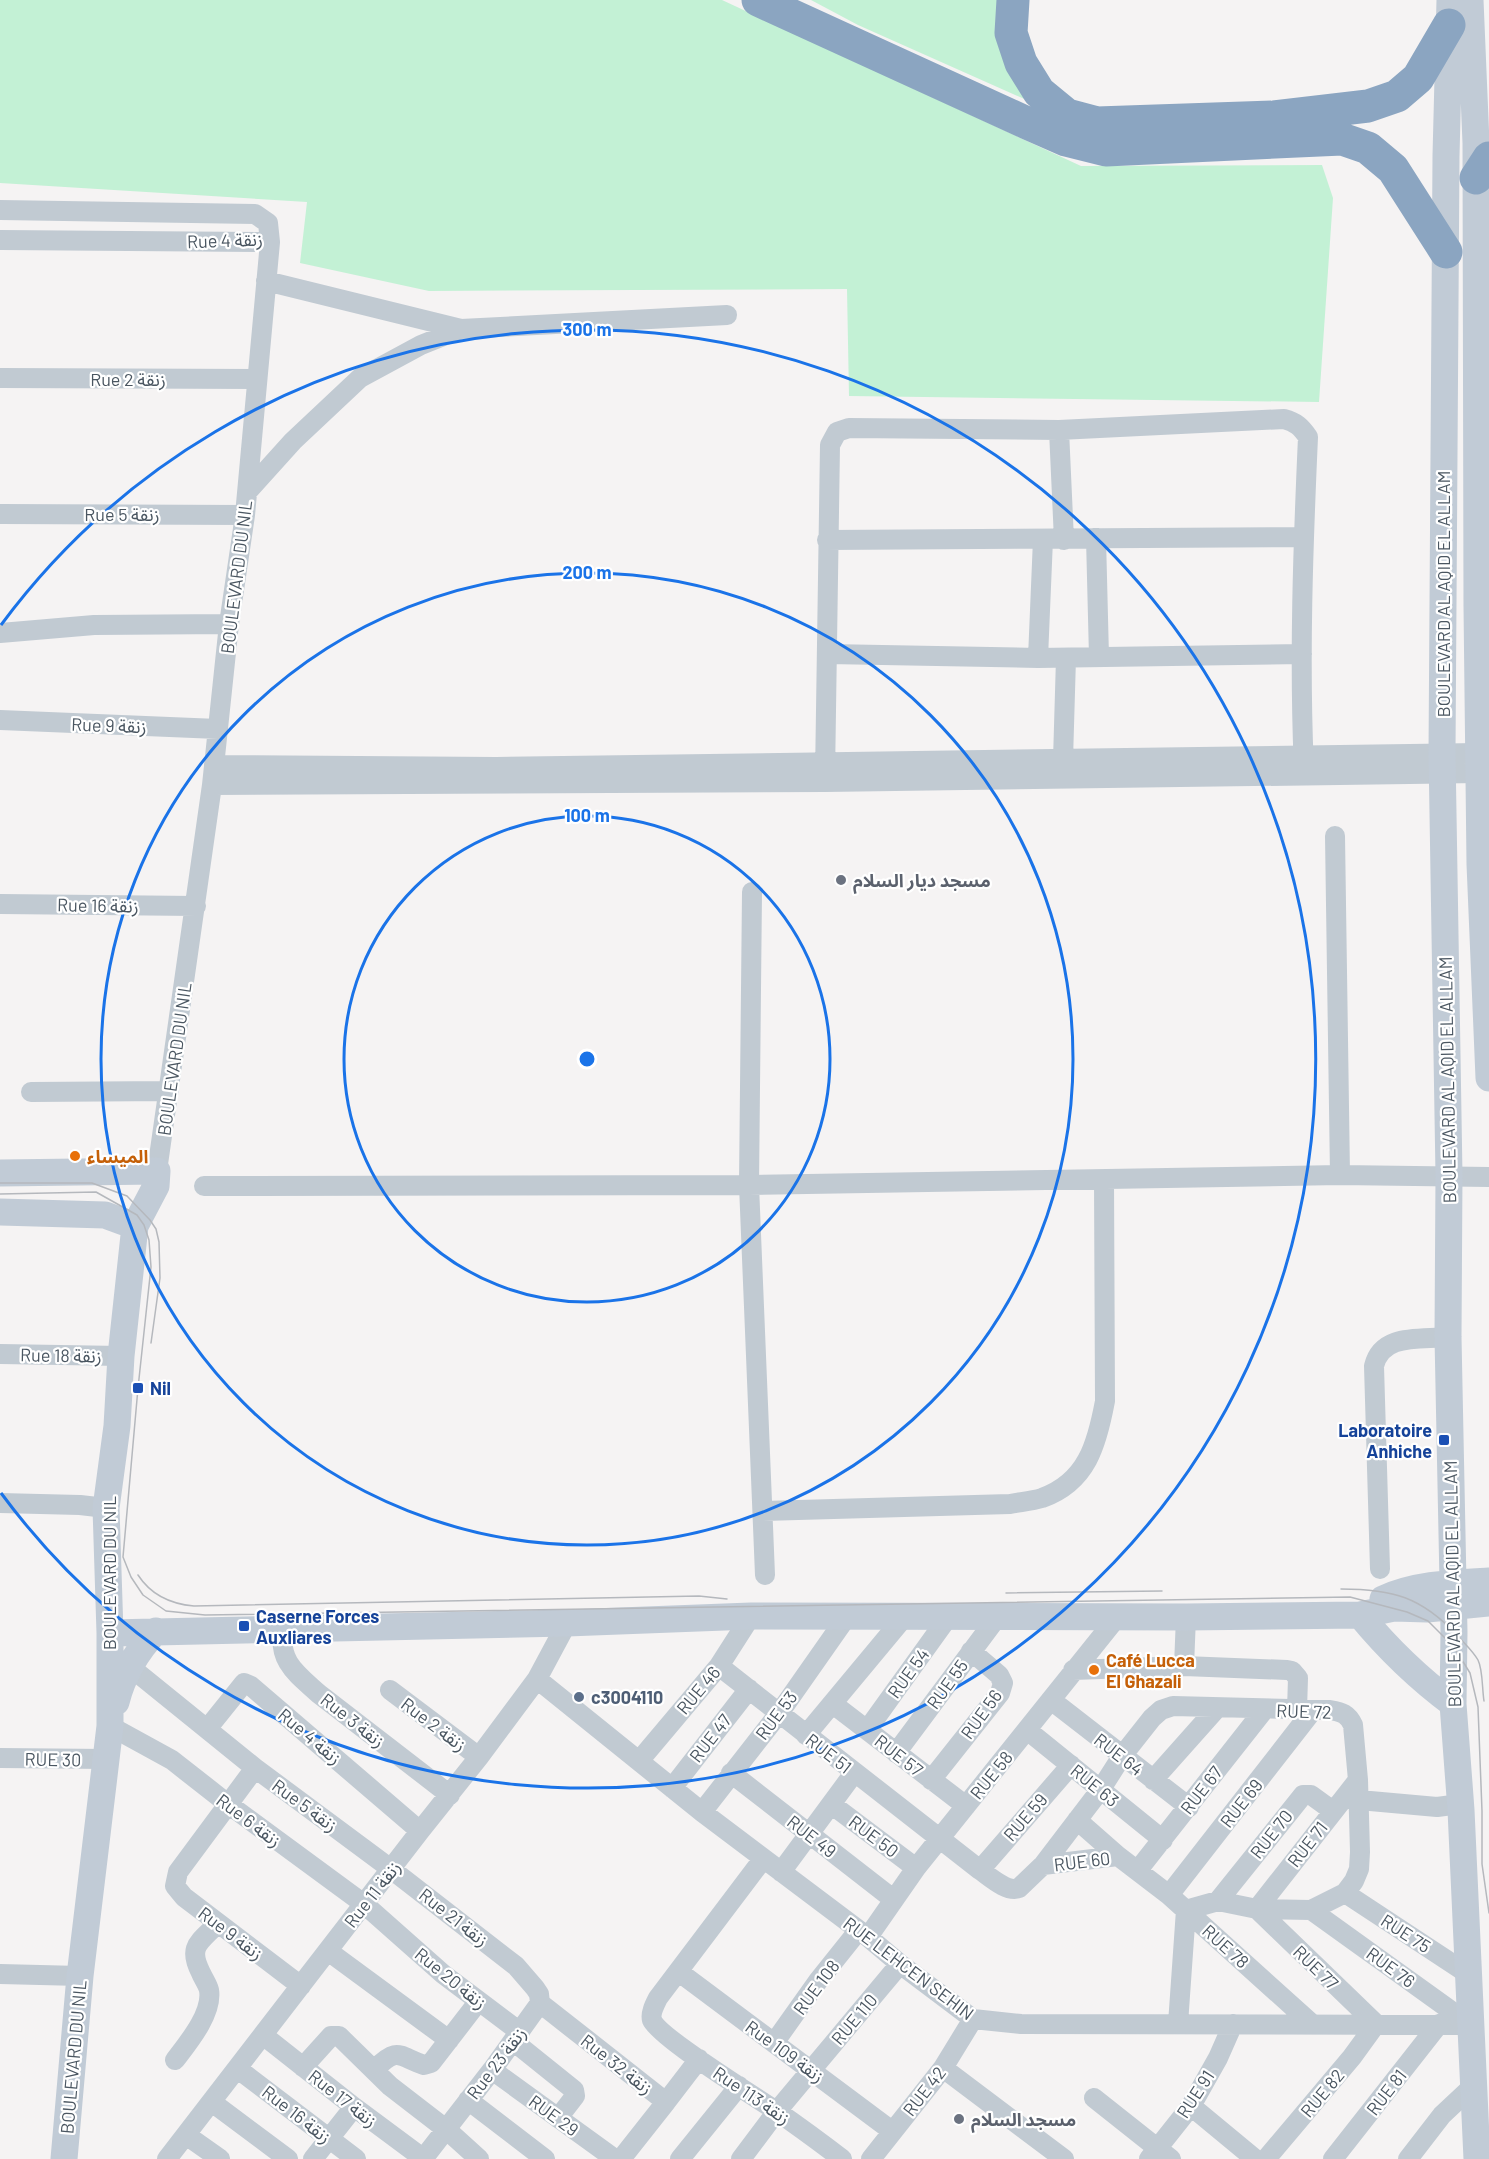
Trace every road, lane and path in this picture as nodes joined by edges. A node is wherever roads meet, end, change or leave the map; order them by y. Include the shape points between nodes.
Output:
1 (758, 0) edge
2 (1013, 0) edge
3 (1470, 0) edge
4 (1450, 12) edge
5 (1482, 168) edge
6 (0, 210) edge
7 (0, 240) edge
8 (270, 242) junction
9 (1446, 252) junction
10 (266, 282) junction
11 (727, 315) dead end
12 (461, 329) junction
13 (0, 378) edge
14 (257, 379) junction
15 (1059, 430) junction
16 (247, 492) junction
17 (0, 514) edge
18 (244, 515) junction
19 (1304, 537) junction
20 (1096, 538) junction
21 (1043, 539) junction
22 (828, 540) junction
23 (1064, 540) junction
24 (1483, 606) edge
25 (229, 624) junction
26 (0, 633) edge
27 (828, 654) junction
28 (1302, 654) junction
29 (1099, 657) junction
30 (1038, 658) junction
31 (1066, 658) junction
32 (0, 720) edge
33 (218, 729) junction
34 (1063, 760) junction
35 (1442, 763) junction
36 (1479, 763) junction
37 (214, 765) junction
38 (1304, 766) junction
39 (825, 773) junction
40 (212, 785) junction
41 (1335, 836) dead end
42 (1485, 864) edge
43 (752, 892) dead end
44 (0, 904) edge
45 (196, 906) junction
46 (1489, 1078) edge
47 (169, 1091) junction
48 (31, 1092) dead end
49 (157, 1172) junction
50 (0, 1173) edge
51 (1340, 1175) junction
52 (1449, 1175) junction
53 (1489, 1177) edge
54 (1104, 1180) junction
55 (749, 1185) junction
56 (204, 1186) dead end
57 (0, 1212) edge
58 (135, 1226) junction
59 (1448, 1337) junction
60 (0, 1354) edge
61 (121, 1356) junction
62 (0, 1503) edge
63 (106, 1508) junction
64 (763, 1510) junction
65 (1380, 1569) dead end
66 (765, 1575) dead end
67 (1489, 1581) edge
68 (1452, 1595) junction
69 (1489, 1603) edge
70 (848, 1615) junction
71 (1360, 1615) junction
72 (751, 1616) junction
73 (905, 1616) junction
74 (949, 1616) junction
75 (999, 1616) junction
76 (1118, 1616) junction
77 (1186, 1617) junction
78 (567, 1623) junction
79 (283, 1629) junction
80 (156, 1631) junction
81 (110, 1633) junction
82 (971, 1652) junction
83 (129, 1666) junction
84 (719, 1666) junction
85 (1184, 1666) junction
86 (1074, 1670) junction
87 (537, 1679) junction
88 (749, 1689) junction
89 (390, 1690) dead end
90 (1051, 1700) junction
91 (833, 1704) junction
92 (1453, 1704) junction
93 (1217, 1708) junction
94 (1264, 1710) junction
95 (1305, 1710) junction
96 (780, 1712) junction
97 (110, 1726) junction
98 (207, 1729) junction
99 (867, 1730) junction
100 (1028, 1730) junction
101 (806, 1735) junction
102 (896, 1753) junction
103 (1122, 1756) junction
104 (479, 1757) junction
105 (0, 1758) edge
106 (107, 1759) junction
107 (639, 1761) junction
108 (1071, 1765) junction
109 (255, 1768) junction
110 (731, 1773) junction
111 (854, 1773) junction
112 (931, 1780) junction
113 (1154, 1780) junction
114 (1358, 1780) junction
115 (672, 1788) junction
116 (1101, 1789) junction
117 (450, 1795) junction
118 (1359, 1800) junction
119 (228, 1804) junction
120 (831, 1804) junction
121 (1460, 1804) junction
122 (966, 1806) junction
123 (1189, 1807) junction
124 (1333, 1811) junction
125 (702, 1812) junction
126 (1077, 1820) junction
127 (420, 1831) junction
128 (809, 1833) junction
129 (940, 1839) junction
130 (1163, 1840) junction
131 (1118, 1856) junction
132 (763, 1860) junction
133 (1042, 1865) junction
134 (391, 1869) junction
135 (916, 1869) junction
136 (980, 1870) junction
137 (1138, 1870) junction
138 (178, 1872) joint
139 (781, 1872) junction
140 (1345, 1893) junction
141 (1169, 1895) junction
142 (893, 1899) junction
143 (1218, 1901) junction
144 (364, 1904) junction
145 (1257, 1909) junction
146 (1186, 1910) junction
147 (1311, 1910) junction
148 (384, 1921) joint
149 (218, 1923) junction
150 (863, 1934) junction
151 (328, 1952) junction
152 (900, 1964) junction
153 (679, 1972) junction
154 (0, 1974) edge
155 (1468, 1974) junction
156 (80, 1976) junction
157 (301, 1986) junction
158 (478, 2002) junction
159 (540, 2003) junction
160 (973, 2019) junction
161 (1178, 2024) junction
162 (1233, 2024) junction
163 (1312, 2024) junction
164 (1376, 2024) junction
165 (1439, 2025) junction
166 (1471, 2025) junction
167 (264, 2036) junction
168 (516, 2037) junction
169 (449, 2040) junction
170 (774, 2043) junction
171 (699, 2059) junction
172 (175, 2060) dead end
173 (303, 2067) junction
174 (943, 2068) junction
175 (238, 2069) junction
176 (375, 2069) junction
177 (492, 2070) junction
178 (811, 2070) junction
179 (739, 2085) junction
180 (1473, 2086) junction
181 (1094, 2098) dead end
182 (468, 2100) junction
183 (666, 2102) junction
184 (213, 2103) junction
185 (1191, 2106) junction
186 (354, 2107) junction
187 (777, 2111) junction
188 (558, 2118) junction
189 (447, 2130) junction
190 (892, 2131) junction
191 (186, 2135) junction
192 (329, 2139) junction
193 (817, 2152) edge
194 (1159, 2155) edge
195 (64, 2159) edge
196 (167, 2159) edge
197 (220, 2159) edge
198 (288, 2159) edge
199 (313, 2159) edge
200 (356, 2159) edge
201 (424, 2159) edge
202 (479, 2159) edge
203 (545, 2159) edge
204 (615, 2159) edge
205 (621, 2159) edge
206 (680, 2159) edge
207 (741, 2159) edge
208 (842, 2159) edge
209 (871, 2159) edge
210 (1064, 2159) edge
211 (1255, 2159) edge
212 (1266, 2159) edge
213 (1333, 2159) edge
214 (1408, 2159) edge
215 (1477, 2159) edge

1 - 9 highway via 1066,140 1106,150 1342,139 1368,148 1393,169
2 - 4 highway via 1011,33 1021,63 1039,92 1067,115 1097,123 1274,117 1368,106 1397,96 1418,78
3 - 5 main road, BOULEVARD AL AQID EL ALLAM
4 - 9 main road, BOULEVARD AL AQID EL ALLAM
5 - 24 main road, BOULEVARD AL AQID EL ALLAM
6 - 8 street, Rue 4 زنقة via 255,214 268,223
7 - 8 street, Rue 4 زنقة
8 - 10 street, BOULEVARD DU NIL
9 - 35 main road, BOULEVARD AL AQID EL ALLAM
10 - 12 street
10 - 14 street, BOULEVARD DU NIL
11 - 12 street
12 - 16 street via 421,345 360,378 293,441
13 - 14 street, Rue 2 زنقة
14 - 16 street, BOULEVARD DU NIL
15 - 19 street via 1284,419 1294,422 1308,437
15 - 22 street via 849,428 837,432 830,445
15 - 23 street
16 - 18 street, BOULEVARD DU NIL
17 - 18 street, Rue 5 زنقة
18 - 25 street, BOULEVARD DU NIL
19 - 20 street
19 - 28 street
20 - 23 street
20 - 29 street
21 - 22 street
21 - 23 street
21 - 30 street
22 - 27 street
24 - 36 main road, BOULEVARD AL AQID EL ALLAM
25 - 26 street via 94,625
25 - 33 street, BOULEVARD DU NIL
27 - 30 street
27 - 39 street
28 - 29 street
28 - 38 street
29 - 31 street
30 - 31 street
31 - 34 street
32 - 33 street, Rue 9 زنقة
33 - 37 street, BOULEVARD DU NIL
34 - 38 street
34 - 39 street
35 - 36 street
35 - 38 street
35 - 52 main road, BOULEVARD AL AQID EL ALLAM
36 - 42 main road, BOULEVARD AL AQID EL ALLAM
37 - 39 street
37 - 40 street, BOULEVARD DU NIL
38 - 39 street
39 - 40 street
40 - 45 street, BOULEVARD DU NIL
41 - 51 street
42 - 46 main road, BOULEVARD AL AQID EL ALLAM
43 - 55 street
44 - 45 street, Rue 16 زنقة
45 - 47 street, BOULEVARD DU NIL
47 - 48 street
47 - 49 street, BOULEVARD DU NIL
49 - 50 main road
49 - 58 main road, BOULEVARD DU NIL via 156,1186
51 - 52 street
51 - 54 street
52 - 53 street
52 - 59 main road, BOULEVARD AL AQID EL ALLAM
54 - 55 street
54 - 64 street via 1105,1401 1091,1455 1077,1476 1042,1498 1010,1504
55 - 56 street
55 - 64 street
57 - 58 main road via 105,1215
58 - 61 main road, BOULEVARD DU NIL
59 - 65 street via 1392,1342 1376,1356
59 - 68 main road, BOULEVARD AL AQID EL ALLAM
60 - 61 street, Rue 18 زنقة
61 - 63 main road, BOULEVARD DU NIL
62 - 63 street
63 - 81 main road, BOULEVARD DU NIL
64 - 66 street
67 - 68 main road
68 - 69 main road
68 - 71 main road
68 - 92 main road, BOULEVARD AL AQID EL ALLAM
70 - 72 main road
70 - 73 main road
70 - 96 street, RUE 53
71 - 77 main road
71 - 92 main road via 1400,1660
72 - 78 main road
72 - 84 street, RUE 46
73 - 74 main road
73 - 91 street, RUE 53
74 - 75 main road
74 - 99 street, RUE 54
75 - 76 main road
75 - 82 street, RUE 55
76 - 77 main road
76 - 86 street, RUE 58
77 - 85 street
78 - 79 main road
78 - 87 street, Rue 11 زنقة
79 - 80 main road
79 - 117 street, Rue 3 زنقة via 283,1653 303,1679
80 - 81 main road
80 - 83 main road
81 - 97 main road, BOULEVARD DU NIL
82 - 102 street, RUE 55
82 - 112 street, RUE 56 via 999,1676 1003,1683 1000,1693
83 - 97 main road
83 - 98 street
84 - 88 street, RUE 51
84 - 107 street, RUE 46
85 - 86 street
85 - 95 street via 1292,1671 1298,1678
86 - 90 street, RUE 58
87 - 104 street, Rue 11 زنقة
87 - 107 street, RUE LEHCEN SEHIN
88 - 96 street, RUE 51
88 - 115 street, RUE 47
89 - 104 street, Rue 2 زنقة
90 - 100 street, RUE 58
90 - 103 street, RUE 64
91 - 99 street, RUE 57
91 - 101 street, RUE 53
92 - 121 main road, BOULEVARD AL AQID EL ALLAM
93 - 94 street, RUE 72
93 - 103 street, RUE 72 via 1173,1706 1161,1710
93 - 113 street
94 - 95 street, RUE 72
94 - 123 street, RUE 67
95 - 114 street, RUE 72 via 1341,1712 1349,1717
95 - 141 street, RUE 69
96 - 101 street, RUE 51
96 - 110 street, RUE 53
97 - 106 main road, BOULEVARD DU NIL
97 - 119 street, Rue 6 زنقة via 172,1760
98 - 109 street
98 - 127 street, Rue 4 زنقة via 244,1683 251,1686
99 - 102 street, RUE 57
100 - 108 street, RUE 63
100 - 122 street, RUE 58
101 - 111 street, RUE 51
102 - 112 street, RUE 57
103 - 113 street, RUE 64
103 - 116 street
104 - 117 street, Rue 11 زنقة
105 - 106 street, RUE 30
106 - 156 main road, BOULEVARD DU NIL
107 - 115 street, RUE LEHCEN SEHIN
108 - 116 street, RUE 63
108 - 136 street, RUE 59
109 - 119 street, Rue 5 زنقة
109 - 134 street, Rue 5 زنقة
110 - 125 street, RUE 53
110 - 128 street, RUE 49
111 - 120 street
111 - 129 street, RUE 51
112 - 122 street, RUE 57
113 - 123 street, RUE 64
114 - 118 street, RUE 72
114 - 124 street, RUE 71
115 - 125 street, RUE LEHCEN SEHIN
116 - 126 street
116 - 130 street, RUE 63
117 - 127 street, Rue 11 زنقة
118 - 121 street via 1437,1807
118 - 140 street, RUE 72 via 1359,1869
119 - 138 street, Rue 5 زنقة
119 - 144 street, Rue 6 زنقة
120 - 128 street
120 - 135 street, RUE 50
121 - 155 main road, BOULEVARD AL AQID EL ALLAM
122 - 129 street, RUE 58
123 - 130 street, RUE 67
124 - 143 street, RUE 70 via 1311,1795 1304,1795
124 - 145 street, RUE 71
125 - 132 street, RUE LEHCEN SEHIN
126 - 131 street
126 - 133 street
127 - 134 street, Rue 11 زنقة
128 - 139 street
128 - 142 street, RUE 49
129 - 135 street, RUE 58
129 - 136 street, RUE 60
130 - 137 street, RUE 67
131 - 133 street, RUE 60
131 - 137 street, RUE 60
132 - 139 street, RUE LEHCEN SEHIN
132 - 153 street
133 - 136 street, RUE 60 via 1014,1890
134 - 144 street, Rue 11 زنقة
134 - 159 street, Rue 21 زنقة via 516,1966 539,1994
135 - 142 street, RUE 58
137 - 141 street, RUE 78
138 - 149 street, Rue 9 زنقة via 178,1892
139 - 150 street, RUE LEHCEN SEHIN
140 - 147 street
140 - 155 street, RUE 75
141 - 146 street, RUE 78
142 - 150 street, RUE 58
143 - 145 street
143 - 146 street
144 - 148 street, Rue 6 زنقة
144 - 151 street, Rue 11 زنقة
145 - 147 street
145 - 164 street, RUE 77
146 - 161 street
146 - 163 street, RUE 78
147 - 166 street, RUE 76
148 - 158 street, Rue 20 زنقة
149 - 157 street, Rue 9 زنقة
149 - 172 street via 195,1947 194,1961 209,1990 208,2006 195,2034
150 - 152 street, RUE LEHCEN SEHIN
150 - 170 street, RUE 108 via 818,1982
151 - 157 street, Rue 11 زنقة
151 - 169 street
152 - 160 street, RUE LEHCEN SEHIN
152 - 178 street, RUE 110
153 - 170 street, Rue 109 زنقة
153 - 171 street, Rue 113 زنقة via 658,1998 652,2021
154 - 156 street
155 - 166 main road, BOULEVARD AL AQID EL ALLAM
156 - 195 main road, BOULEVARD DU NIL
157 - 167 street, Rue 11 زنقة
158 - 168 street, Rue 20 زنقة
158 - 169 street
159 - 168 street, Rue 23 زنقة
159 - 183 street, Rue 32 زنقة
160 - 161 street, RUE LEHCEN SEHIN via 1021,2024
160 - 174 street, RUE 42
161 - 162 street, RUE LEHCEN SEHIN
162 - 163 street, RUE LEHCEN SEHIN
162 - 185 street, RUE 91
163 - 164 street, RUE LEHCEN SEHIN
164 - 165 street, RUE LEHCEN SEHIN
164 - 212 street, RUE 82
165 - 166 street, RUE LEHCEN SEHIN
165 - 213 street, RUE 81
166 - 180 main road, BOULEVARD AL AQID EL ALLAM
167 - 173 street, Rue 17 زنقة
167 - 175 street, Rue 11 زنقة
168 - 177 street, Rue 23 زنقة
168 - 188 street, Rue 20 زنقة via 574,2090 575,2096
169 - 176 street via 428,2065 395,2054 387,2056
170 - 178 street, Rue 109 زنقة
171 - 179 street, Rue 113 زنقة
171 - 183 street
173 - 176 street via 335,2035
173 - 186 street, Rue 17 زنقة
174 - 190 street, RUE 42
174 - 210 street
175 - 184 street, Rue 11 زنقة
175 - 192 street, Rue 16 زنقة
176 - 189 street via 390,2086
177 - 182 street, Rue 23 زنقة
177 - 188 street, RUE 29
178 - 187 street, RUE 110
178 - 190 street, Rue 109 زنقة
179 - 187 street, Rue 113 زنقة
179 - 206 street
180 - 214 street via 1442,2115
180 - 215 main road, BOULEVARD AL AQID EL ALLAM
181 - 194 street
182 - 189 street, Rue 23 زنقة
182 - 203 street
183 - 205 street, Rue 32 زنقة
184 - 191 street, Rue 11 زنقة
184 - 198 street
185 - 194 street, RUE 91
185 - 211 street
186 - 192 street
186 - 201 street, Rue 17 زنقة
187 - 193 street, Rue 113 زنقة
187 - 207 street, RUE 110
188 - 204 street, RUE 29
189 - 201 street, Rue 23 زنقة
189 - 202 street
190 - 209 street, RUE 42
191 - 196 street, Rue 11 زنقة
191 - 197 street
192 - 199 street
192 - 200 street, Rue 16 زنقة
193 - 208 street, Rue 113 زنقة

